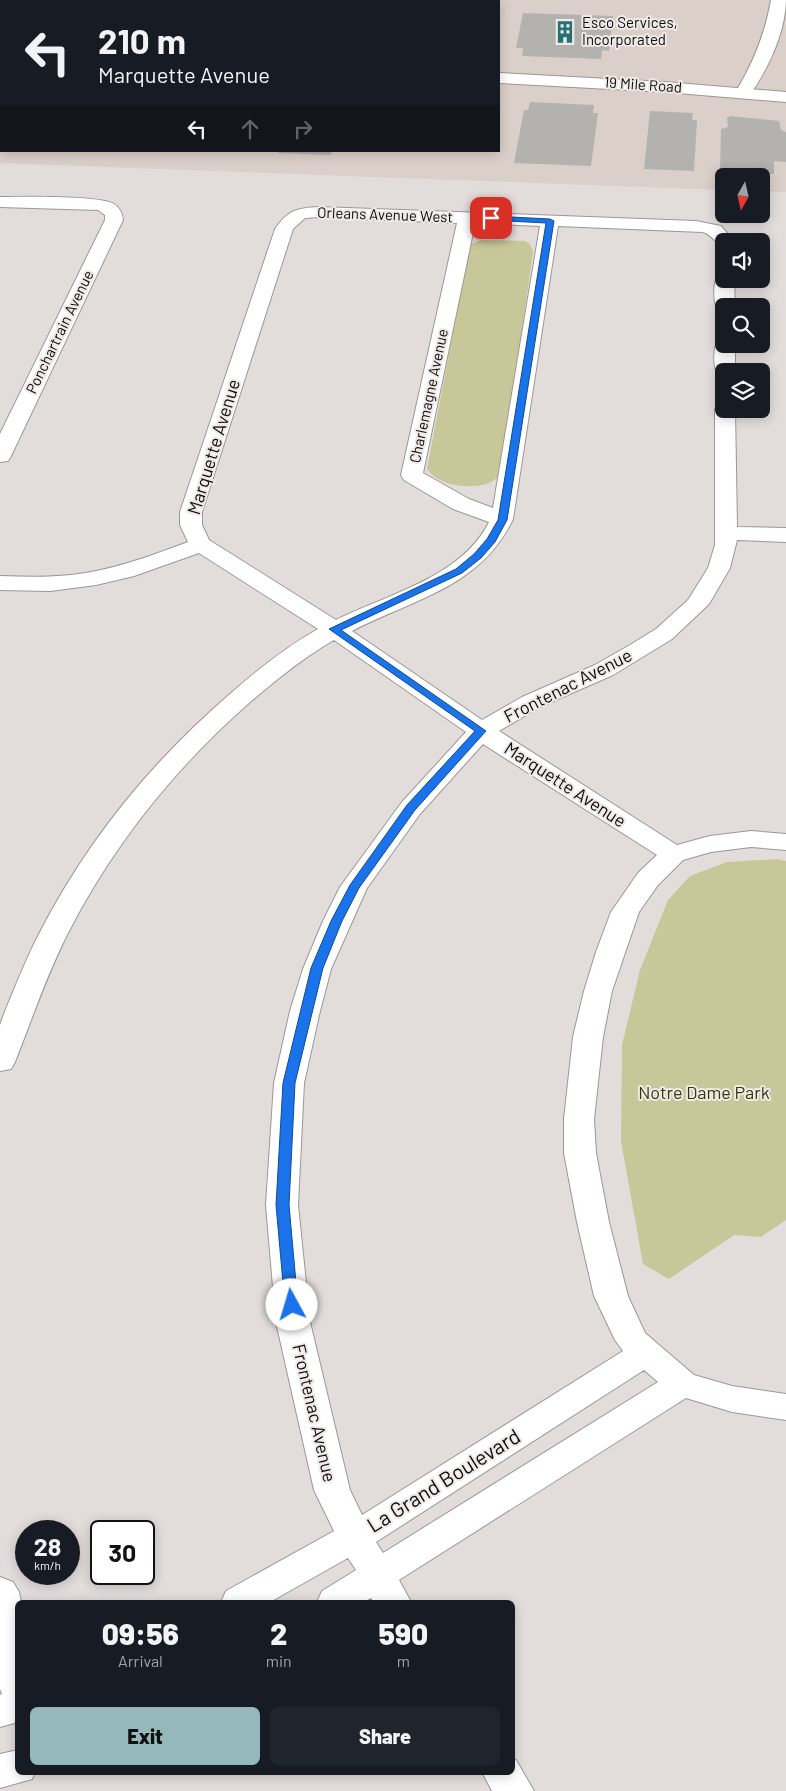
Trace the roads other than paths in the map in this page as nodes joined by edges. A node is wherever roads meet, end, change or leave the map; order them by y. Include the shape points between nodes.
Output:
1 (779, 0) edge
2 (500, 78) edge
3 (743, 93) junction
4 (786, 97) edge
5 (0, 202) edge
6 (297, 214) joint
7 (467, 218) junction
8 (550, 221) junction
9 (715, 234) edge
10 (725, 418) edge
11 (0, 456) edge
12 (502, 520) junction
13 (725, 533) junction
14 (786, 535) edge
15 (201, 545) junction
16 (0, 583) edge
17 (334, 629) junction
18 (481, 731) junction
19 (786, 842) edge
20 (673, 854) junction
21 (0, 1062) edge
22 (646, 1353) junction
23 (682, 1384) junction
24 (786, 1407) edge
25 (355, 1537) junction
26 (385, 1589) edge
27 (0, 1592) edge
28 (243, 1600) edge
29 (343, 1600) edge
30 (15, 1672) edge
31 (15, 1707) edge
32 (0, 1711) edge
33 (15, 1767) edge
34 (0, 1771) edge
35 (504, 1775) edge
36 (514, 1791) edge

1 - 3 street via 776,22 760,66
2 - 3 street, 19 Mile Road
3 - 4 street, 19 Mile Road
5 - 11 street, Ponchartrain Avenue via 99,206 109,208 114,215
6 - 7 street, Orleans Avenue West via 319,212
6 - 15 street, Marquette Avenue via 290,218 284,229 191,512 193,533
7 - 8 street, Orleans Avenue West
7 - 12 street, Charlemagne Avenue via 412,475 461,504
8 - 9 street, Orleans Avenue West via 691,226
8 - 12 street
10 - 13 street, Frontenac Avenue
12 - 17 street via 478,556 459,571
13 - 14 street
13 - 18 street, Frontenac Avenue via 726,545 719,568 697,604 664,634 604,670 531,702
15 - 16 street via 103,577 51,584
15 - 17 street, Marquette Avenue
17 - 18 street, Marquette Avenue
17 - 21 street via 294,655 223,715 185,750 122,824 87,874 54,934
18 - 20 street, Marquette Avenue
18 - 25 street, Frontenac Avenue via 411,808 354,887 317,968 289,1083 282,1205 294,1322 308,1397 332,1490
19 - 20 street via 729,841
20 - 22 street via 648,879 625,912 610,952 588,1037 579,1119 580,1153 611,1296 632,1340
22 - 23 street
22 - 25 street, La Grand Boulevard
23 - 24 street via 732,1399
23 - 26 street
25 - 26 street, Frontenac Avenue
25 - 28 street, La Grand Boulevard
26 - 29 street
27 - 30 street
31 - 32 street
33 - 34 street
35 - 36 street

